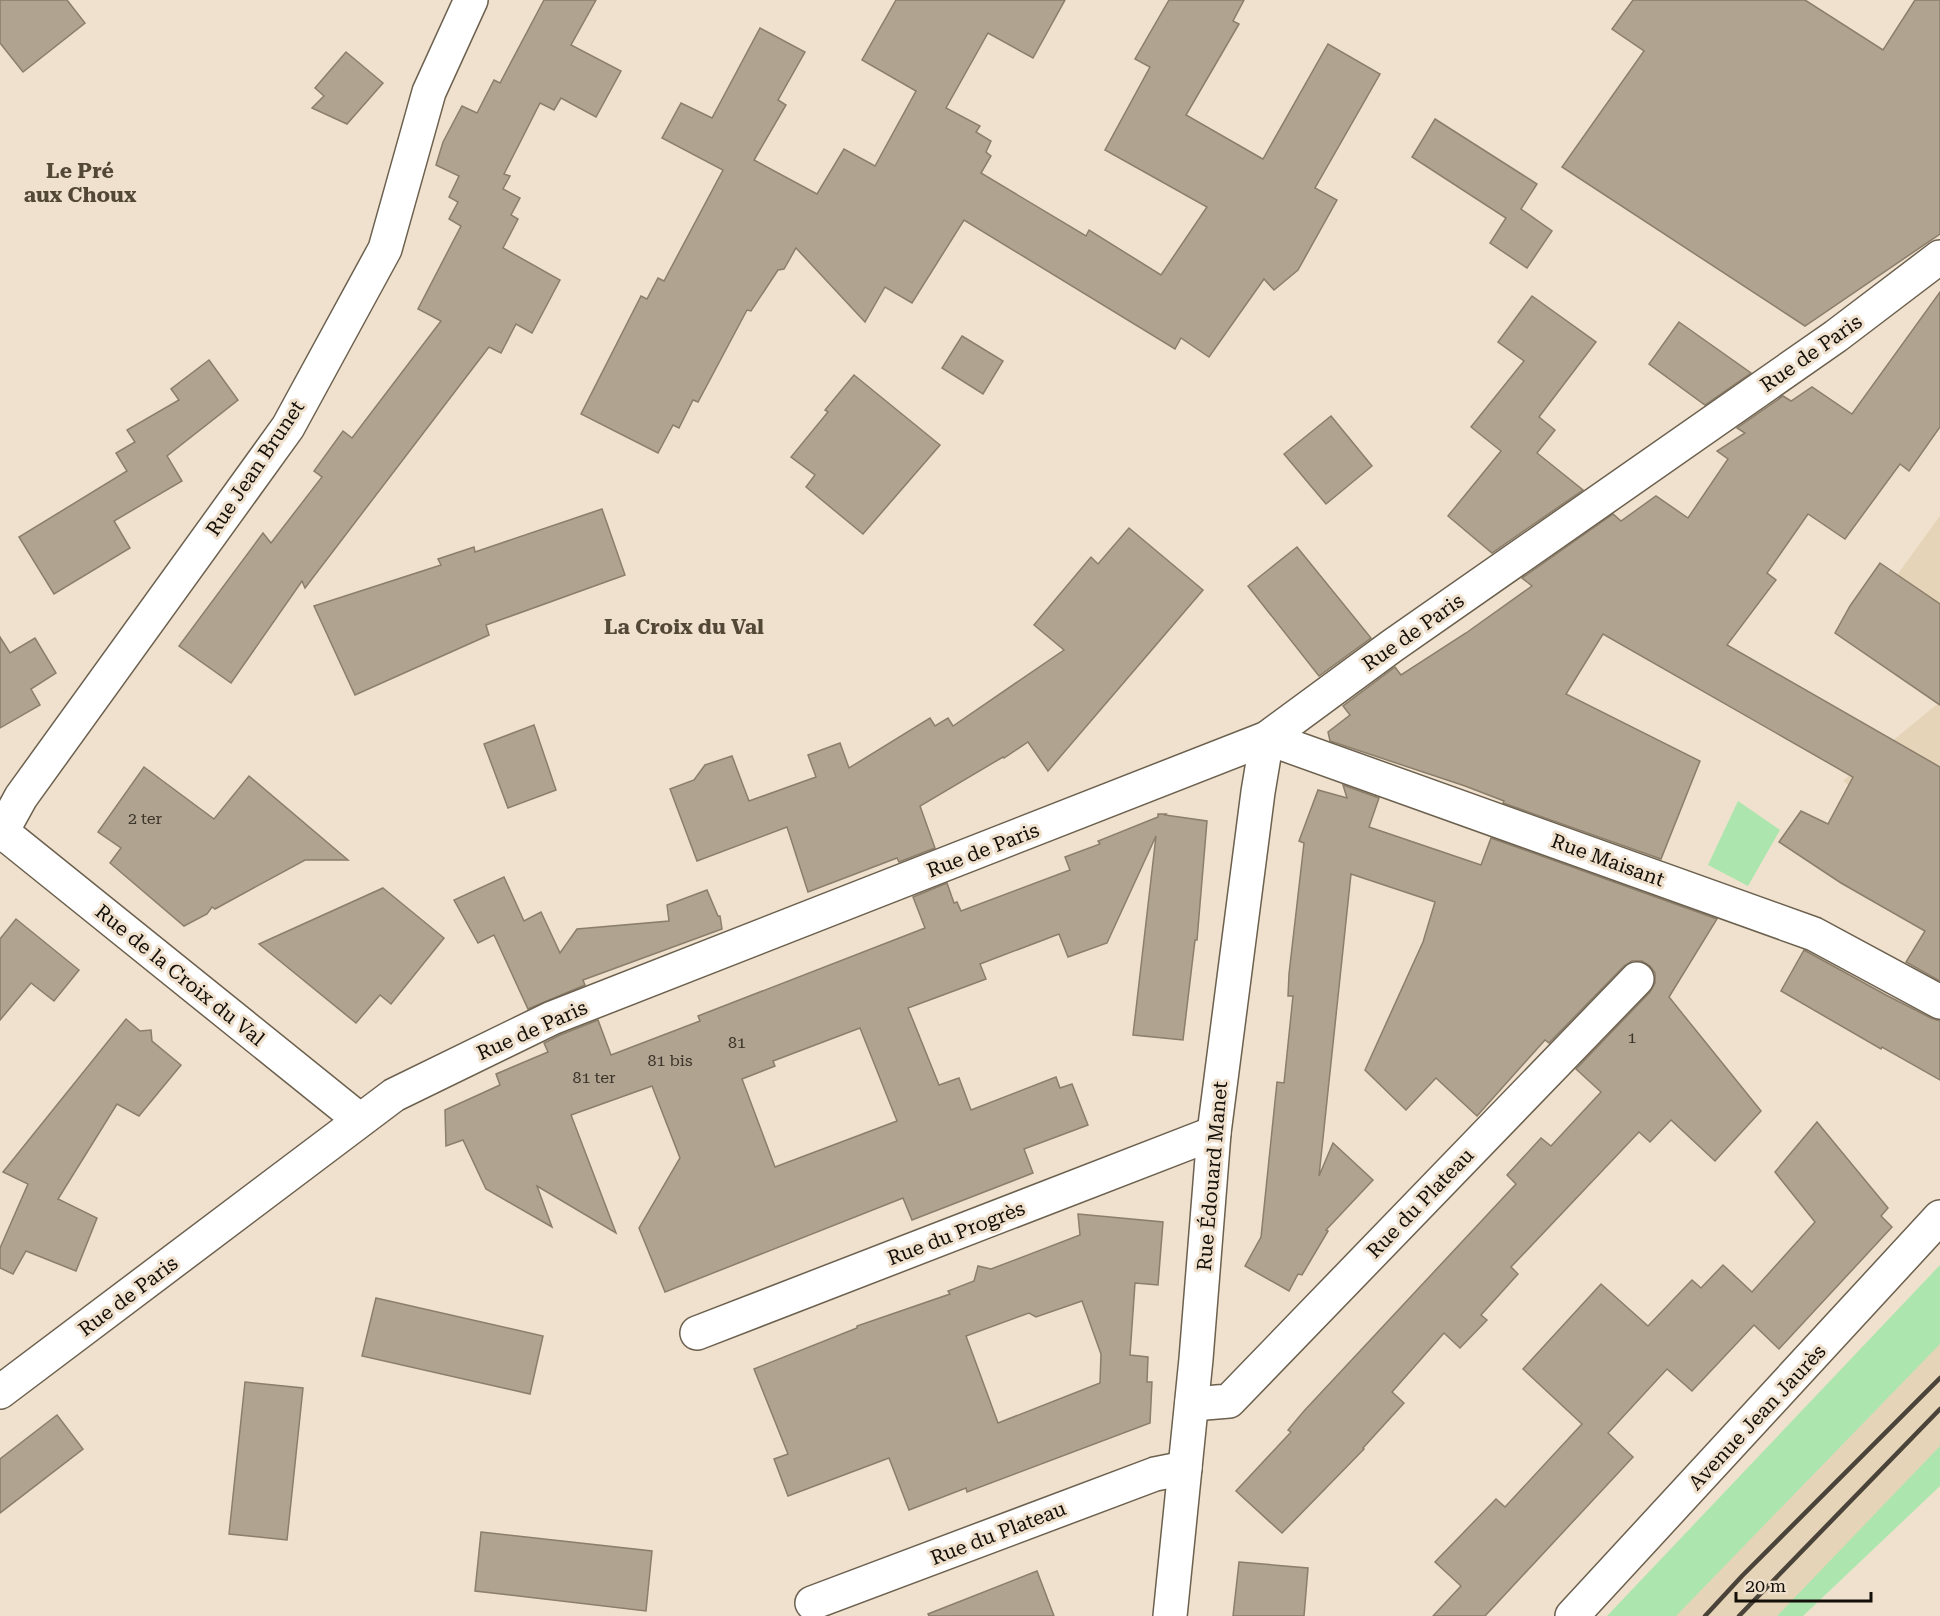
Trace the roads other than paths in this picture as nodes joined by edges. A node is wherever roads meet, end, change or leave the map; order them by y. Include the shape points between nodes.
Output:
1 (471, 0) edge
2 (1940, 257) edge
3 (1267, 738) junction
4 (0, 832) edge
5 (1637, 979) dead end
6 (1940, 1002) edge
7 (360, 1120) junction
8 (1214, 1133) junction
9 (1940, 1217) edge
10 (697, 1333) dead end
11 (0, 1392) edge
12 (1192, 1402) junction
13 (1185, 1468) junction
14 (812, 1603) dead end
15 (1170, 1616) edge
16 (1572, 1616) edge

1 - 4 street, Rue Jean Brunet via 429,92 385,249 288,427 21,797
2 - 3 street, Rue de Paris via 1836,336 1392,646
3 - 6 street, Rue Maisant via 1814,934
3 - 7 street, Rue de Paris via 552,1018 394,1095
3 - 8 street, Rue Édouard Manet
4 - 7 street, Rue de la Croix du Val
5 - 12 street, Rue du Plateau via 1229,1401
7 - 11 street, Rue de Paris
8 - 10 street, Rue du Progrès
8 - 12 street, Rue Édouard Manet
9 - 16 street, Avenue Jean Jaurès
12 - 13 street, Rue Édouard Manet
13 - 14 street, Rue du Plateau via 1155,1474
13 - 15 street, Rue Édouard Manet

